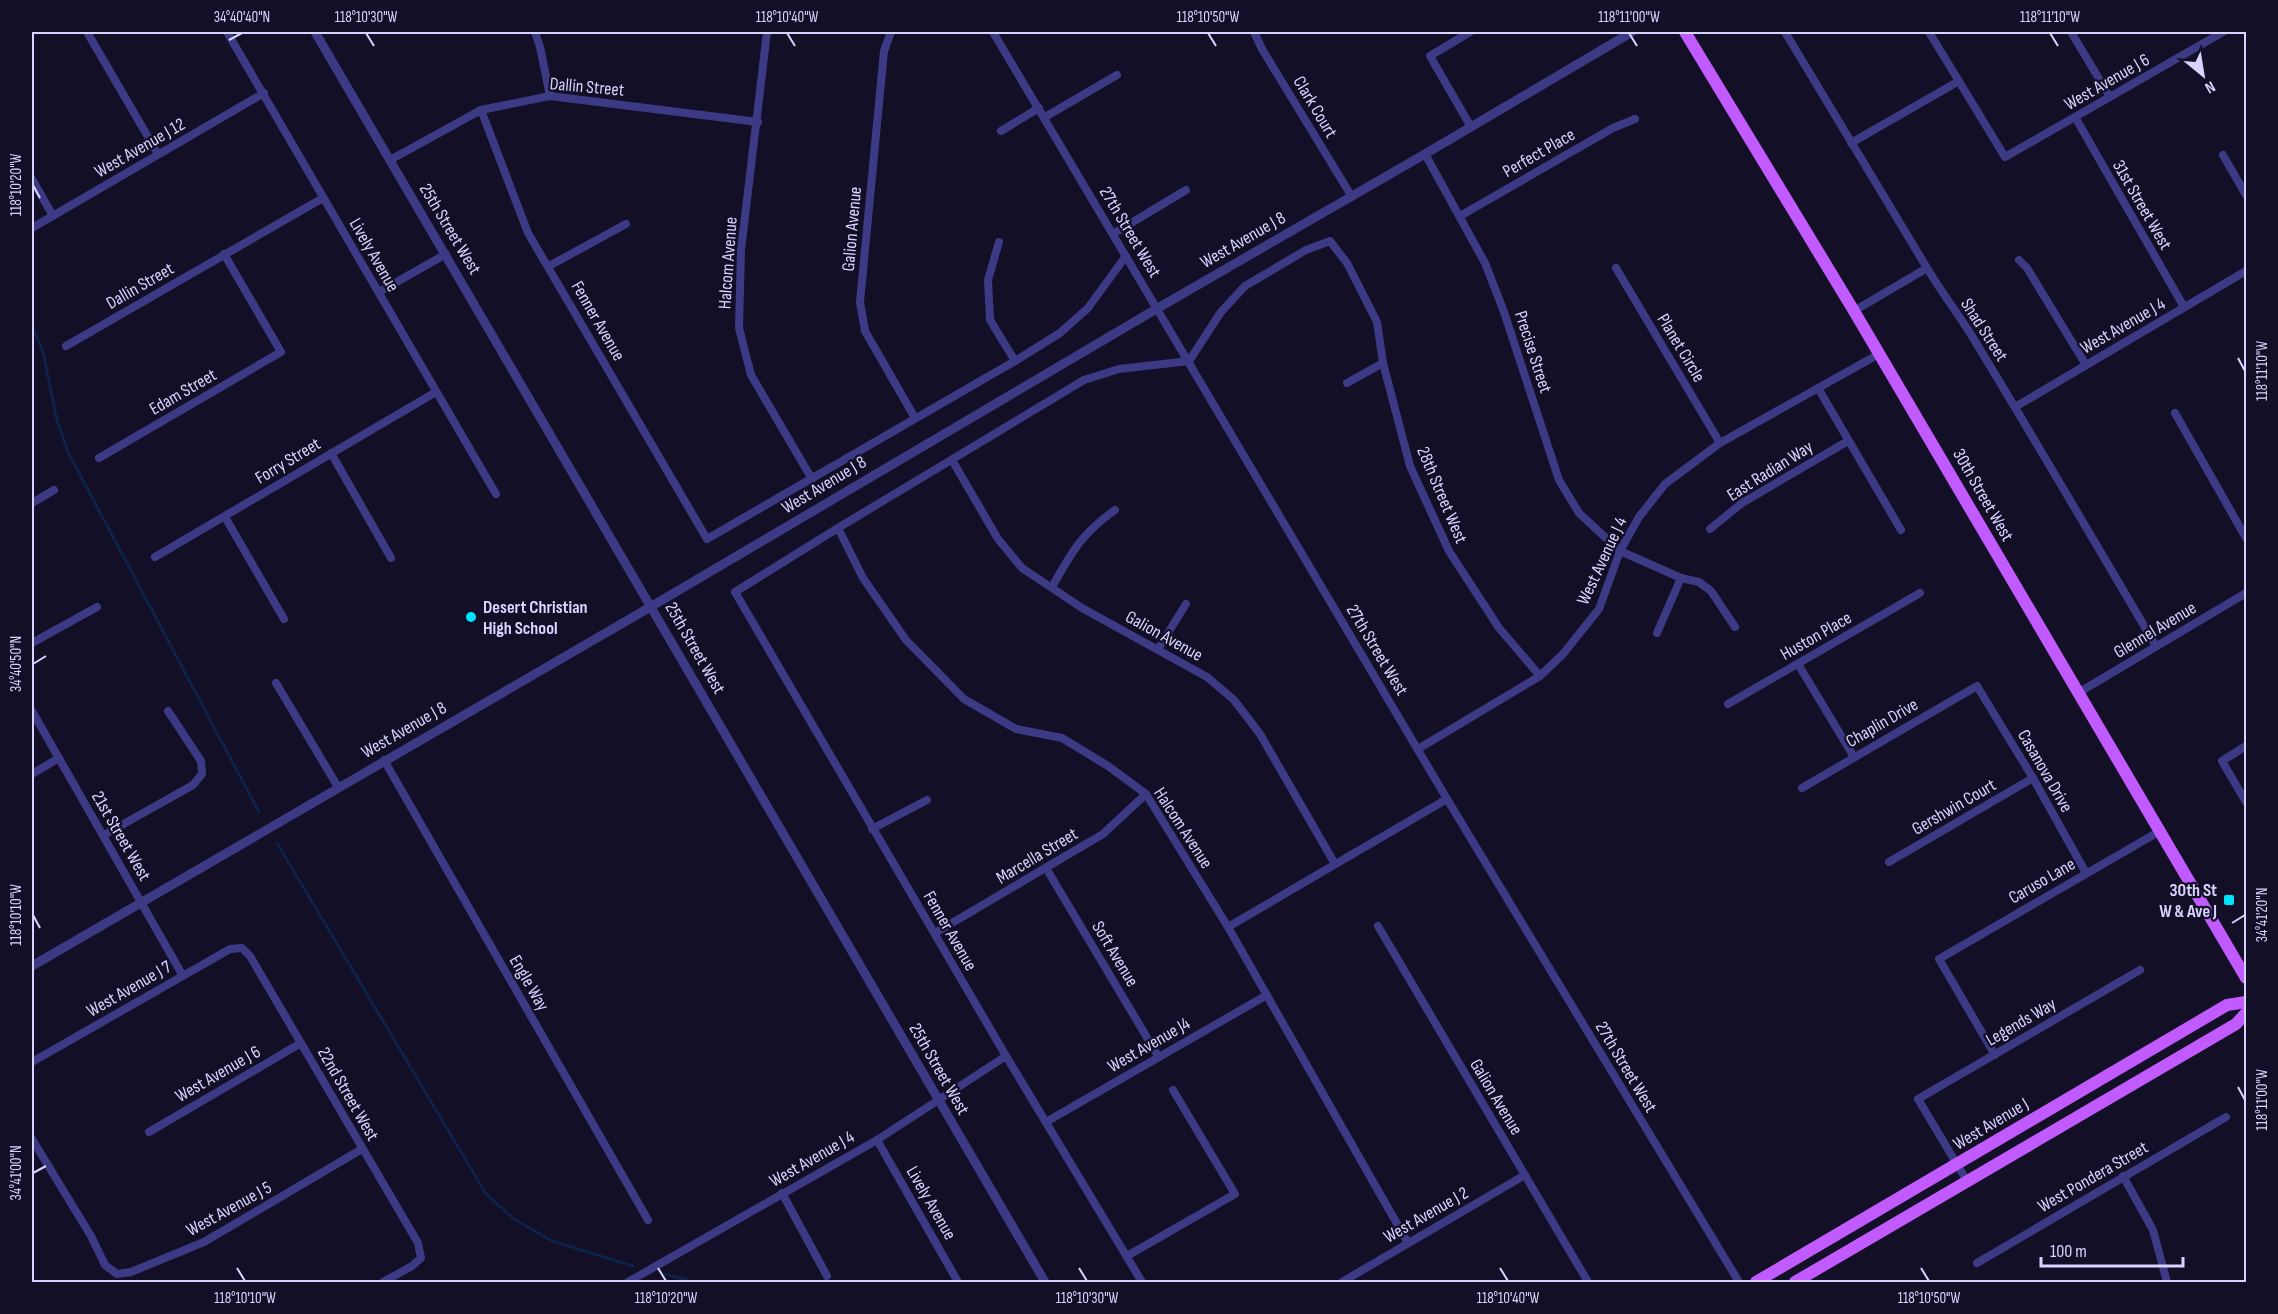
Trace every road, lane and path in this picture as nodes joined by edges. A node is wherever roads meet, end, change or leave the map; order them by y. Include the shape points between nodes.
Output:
1 (87, 32) edge
2 (227, 32) edge
3 (315, 32) edge
4 (535, 32) edge
5 (767, 32) edge
6 (891, 32) edge
7 (993, 32) edge
8 (1254, 32) edge
9 (1470, 32) edge
10 (1632, 32) edge
11 (1685, 32) edge
12 (1785, 32) edge
13 (1929, 32) edge
14 (2071, 32) edge
15 (2219, 32) edge
16 (1117, 75) dead end
17 (1959, 81) junction
18 (264, 93) junction
19 (550, 96) junction
20 (2110, 97) junction
21 (1039, 108) junction
22 (481, 111) junction
23 (1045, 117) junction
24 (2075, 117) junction
25 (1635, 119) dead end
26 (758, 122) junction
27 (1471, 127) junction
28 (1001, 131) dead end
29 (1851, 143) junction
30 (158, 154) junction
31 (1425, 154) junction
32 (2223, 155) dead end
33 (390, 160) junction
34 (32, 179) edge
35 (1186, 190) dead end
36 (2247, 195) edge
37 (1352, 197) junction
38 (323, 198) junction
39 (53, 216) junction
40 (1460, 216) junction
41 (626, 224) dead end
42 (32, 228) edge
43 (1113, 234) junction
44 (999, 242) dead end
45 (224, 254) junction
46 (446, 254) junction
47 (1126, 256) junction
48 (2019, 260) dead end
49 (549, 266) junction
50 (1616, 268) dead end
51 (1927, 268) junction
52 (2247, 271) edge
53 (379, 292) junction
54 (2184, 307) junction
55 (1158, 308) junction
56 (1854, 311) junction
57 (66, 346) dead end
58 (1879, 354) junction
59 (1015, 361) junction
60 (1189, 362) junction
61 (1383, 363) junction
62 (2086, 365) junction
63 (1347, 383) dead end
64 (1818, 388) junction
65 (436, 392) junction
66 (2015, 407) junction
67 (2175, 413) dead end
68 (915, 418) junction
69 (1848, 441) junction
70 (1720, 443) junction
71 (331, 453) junction
72 (99, 458) dead end
73 (952, 460) junction
74 (812, 479) junction
75 (54, 490) dead end
76 (496, 494) dead end
77 (32, 503) edge
78 (1115, 510) dead end
79 (225, 517) junction
80 (838, 528) junction
81 (1710, 529) dead end
82 (1901, 530) dead end
83 (2247, 537) edge
84 (1620, 551) junction
85 (155, 557) dead end
86 (391, 558) dead end
87 (1681, 578) junction
88 (1052, 587) junction
89 (1920, 592) dead end
90 (2247, 593) edge
91 (1186, 604) dead end
92 (652, 606) junction
93 (98, 608) dead end
94 (284, 619) dead end
95 (1735, 627) dead end
96 (1657, 633) dead end
97 (32, 643) edge
98 (2156, 646) junction
99 (1158, 649) junction
100 (1798, 664) junction
101 (1540, 676) junction
102 (276, 682) dead end
103 (1977, 686) joint
104 (2078, 693) junction
105 (1728, 704) dead end
106 (32, 711) edge
107 (168, 711) dead end
108 (2247, 746) edge
109 (1418, 749) junction
110 (1854, 757) junction
111 (59, 758) junction
112 (384, 760) junction
113 (32, 774) edge
114 (2033, 778) junction
115 (338, 787) junction
116 (1802, 788) dead end
117 (1146, 794) junction
118 (1447, 799) junction
119 (927, 800) dead end
120 (2247, 802) edge
121 (873, 829) junction
122 (2160, 831) junction
123 (104, 835) junction
124 (1889, 862) dead end
125 (1335, 864) junction
126 (1046, 868) junction
127 (2085, 873) junction
128 (142, 903) junction
129 (1378, 926) dead end
130 (1228, 927) junction
131 (935, 933) junction
132 (242, 948) joint
133 (32, 966) edge
134 (2140, 970) dead end
135 (183, 976) junction
136 (2247, 978) edge
137 (1267, 995) junction
138 (2247, 1002) edge
139 (2247, 1014) edge
140 (301, 1043) junction
141 (1995, 1054) junction
142 (1006, 1056) junction
143 (1158, 1056) junction
144 (32, 1062) edge
145 (1173, 1090) dead end
146 (937, 1100) junction
147 (2226, 1117) dead end
148 (1046, 1122) junction
149 (149, 1132) dead end
150 (32, 1139) edge
151 (877, 1140) junction
152 (362, 1149) junction
153 (1957, 1164) junction
154 (1525, 1175) junction
155 (2123, 1176) junction
156 (1967, 1181) junction
157 (782, 1193) junction
158 (648, 1220) dead end
159 (1408, 1243) junction
160 (1127, 1256) junction
161 (1977, 1263) dead end
162 (827, 1276) dead end
163 (383, 1282) edge
164 (628, 1282) edge
165 (958, 1282) edge
166 (1046, 1282) edge
167 (1142, 1282) edge
168 (1342, 1282) edge
169 (1588, 1282) edge
170 (1738, 1282) edge
171 (1756, 1282) edge
172 (1795, 1282) edge
173 (2167, 1282) edge

1 - 30 street
2 - 18 street, Lively Avenue
3 - 33 street, 25th Street West
4 - 19 street
5 - 26 street, Halcom Avenue
6 - 68 street, Galion Avenue via 884,51 860,302 865,331
7 - 21 street, 27th Street West
8 - 37 street, Clark Court
9 - 27 street via 1430,56
10 - 27 street, West Avenue J 8
11 - 56 main road, 30th Street West
12 - 29 street, Shad Street
13 - 17 street
14 - 20 street
15 - 20 street, West Avenue J 6
16 - 23 street
17 - 24 street, West Avenue J 6 via 2005,157
17 - 29 street
18 - 30 street, West Avenue J 12
18 - 38 street, Lively Avenue
19 - 22 street, Dallin Street
19 - 26 street, Dallin Street
20 - 24 street, West Avenue J 6
21 - 23 street, 27th Street West
21 - 28 street
22 - 33 street, Dallin Street
22 - 49 street, Fenner Avenue via 528,233
23 - 43 street, 27th Street West
24 - 54 street, 31st Street West
25 - 40 street, Perfect Place
26 - 74 street, Halcom Avenue via 741,250 739,328 751,375
27 - 31 street, West Avenue J 8
29 - 51 street, Shad Street
30 - 39 street, West Avenue J 12
31 - 37 street, West Avenue J 8
31 - 40 street, Precise Street
32 - 36 street
33 - 46 street, 25th Street West
34 - 39 street
35 - 43 street
37 - 55 street, West Avenue J 8
38 - 45 street, Dallin Street
38 - 53 street, Lively Avenue
39 - 42 street, West Avenue J 12
40 - 84 street, Precise Street via 1485,263 1504,312 1559,480 1579,513
41 - 49 street
43 - 47 street, 27th Street West
44 - 59 street via 988,280 990,320
45 - 57 street, Dallin Street
45 - 72 street, Edam Street via 281,352
46 - 53 street
46 - 92 street, 25th Street West
47 - 55 street, 27th Street West
47 - 59 street via 1088,308 1060,333
48 - 62 street
49 - 74 street, Fenner Avenue via 707,539
50 - 70 street, Planet Circle
51 - 56 street
51 - 66 street, Shad Street
52 - 54 street, West Avenue J 4
53 - 65 street, Lively Avenue
54 - 62 street, West Avenue J 4
55 - 60 street, 27th Street West
55 - 92 street, West Avenue J 8
56 - 58 main road, 30th Street West
58 - 64 street, West Avenue J 4
58 - 104 main road, 30th Street West
59 - 68 street
60 - 61 street, 28th Street West via 1221,312 1245,286 1306,250 1330,241 1347,262 1377,322
60 - 73 street via 1119,369 1084,380
60 - 109 street, 27th Street West
61 - 63 street
61 - 101 street, 28th Street West via 1410,466 1449,551 1499,628
62 - 66 street, West Avenue J 4
64 - 69 street
64 - 70 street, West Avenue J 4
65 - 71 street, Forry Street
65 - 76 street, Lively Avenue
66 - 98 street, Shad Street
67 - 83 street
68 - 74 street
69 - 81 street, East Radian Way via 1742,503
69 - 82 street
70 - 84 street, West Avenue J 4 via 1665,484 1639,517
71 - 79 street, Forry Street
71 - 86 street
73 - 80 street
73 - 88 street, Galion Avenue via 998,539 1022,568
75 - 77 street
78 - 88 street via 1080,539
79 - 85 street, Forry Street
79 - 94 street
80 - 117 street, Halcom Avenue via 863,578 906,640 964,699 1016,729 1062,738 1108,765
80 - 121 street, Fenner Avenue via 735,592
84 - 87 street, Precise Street
84 - 101 street, West Avenue J 4 via 1599,609
87 - 95 street, Precise Street via 1699,582 1711,591
87 - 96 street
88 - 99 street, Galion Avenue
89 - 100 street, Huston Place
90 - 98 street, Glennel Avenue
91 - 99 street
92 - 112 street, West Avenue J 8
92 - 146 street, 25th Street West
93 - 97 street
98 - 104 street, Glennel Avenue
99 - 125 street, Galion Avenue via 1207,677 1234,700 1260,734
100 - 105 street, Huston Place
100 - 110 street
101 - 109 street, West Avenue J 4
102 - 115 street
103 - 110 street, Chaplin Drive
103 - 114 street, Casanova Drive
104 - 122 main road, 30th Street West
106 - 111 street, 21st Street West
107 - 123 street via 201,761 202,774 193,785
108 - 120 street via 2222,761
109 - 118 street, 27th Street West
110 - 116 street, Chaplin Drive
111 - 113 street
111 - 123 street, 21st Street West
112 - 115 street, West Avenue J 8
112 - 158 street, Engle Way
114 - 124 street, Gershwin Court
114 - 127 street, Casanova Drive
115 - 128 street, West Avenue J 8
117 - 126 street, Marcella Street via 1103,834
117 - 130 street, Halcom Avenue
118 - 125 street
118 - 170 street, 27th Street West
119 - 121 street
121 - 131 street, Fenner Avenue
122 - 127 street, Caruso Lane
122 - 136 main road, 30th Street West
123 - 128 street, 21st Street West
125 - 130 street
126 - 131 street, Marcella Street
126 - 143 street, Soft Avenue
127 - 141 street, Caruso Lane via 1939,959
128 - 133 street, West Avenue J 8
128 - 135 street, 21st Street West
129 - 154 street, Galion Avenue
130 - 137 street, Halcom Avenue
131 - 142 street, Fenner Avenue
132 - 135 street, West Avenue J 7 via 230,949
132 - 140 street, 22nd Street West
134 - 141 street, Legends Way
135 - 144 street, West Avenue J 7
137 - 143 street, West Avenue J4
137 - 159 street, Halcom Avenue
138 - 153 main road, West Avenue J via 2227,1005
139 - 156 main road, West Avenue J
140 - 149 street, West Avenue J 6
140 - 152 street, 22nd Street West
141 - 153 street, Legends Way via 1918,1100
142 - 146 street, West Avenue J 4
142 - 148 street, Fenner Avenue
143 - 148 street, West Avenue J4
145 - 160 street via 1234,1194
146 - 151 street, West Avenue J 4
146 - 166 street, 25th Street West
147 - 155 street, West Pondera Street
148 - 160 street, Fenner Avenue
150 - 152 street, West Avenue J 5 via 92,1236 105,1265 117,1274 204,1242
151 - 157 street, West Avenue J 4
151 - 165 street, Lively Avenue
152 - 163 street, 22nd Street West via 418,1244 421,1258
153 - 156 street
153 - 171 main road, West Avenue J
154 - 159 street, West Avenue J 2
154 - 169 street, Galion Avenue
155 - 161 street, West Pondera Street
155 - 173 street via 2153,1230
156 - 172 main road, West Avenue J
157 - 162 street
157 - 164 street, West Avenue J 4
159 - 168 street, West Avenue J 2
160 - 167 street, Fenner Avenue

